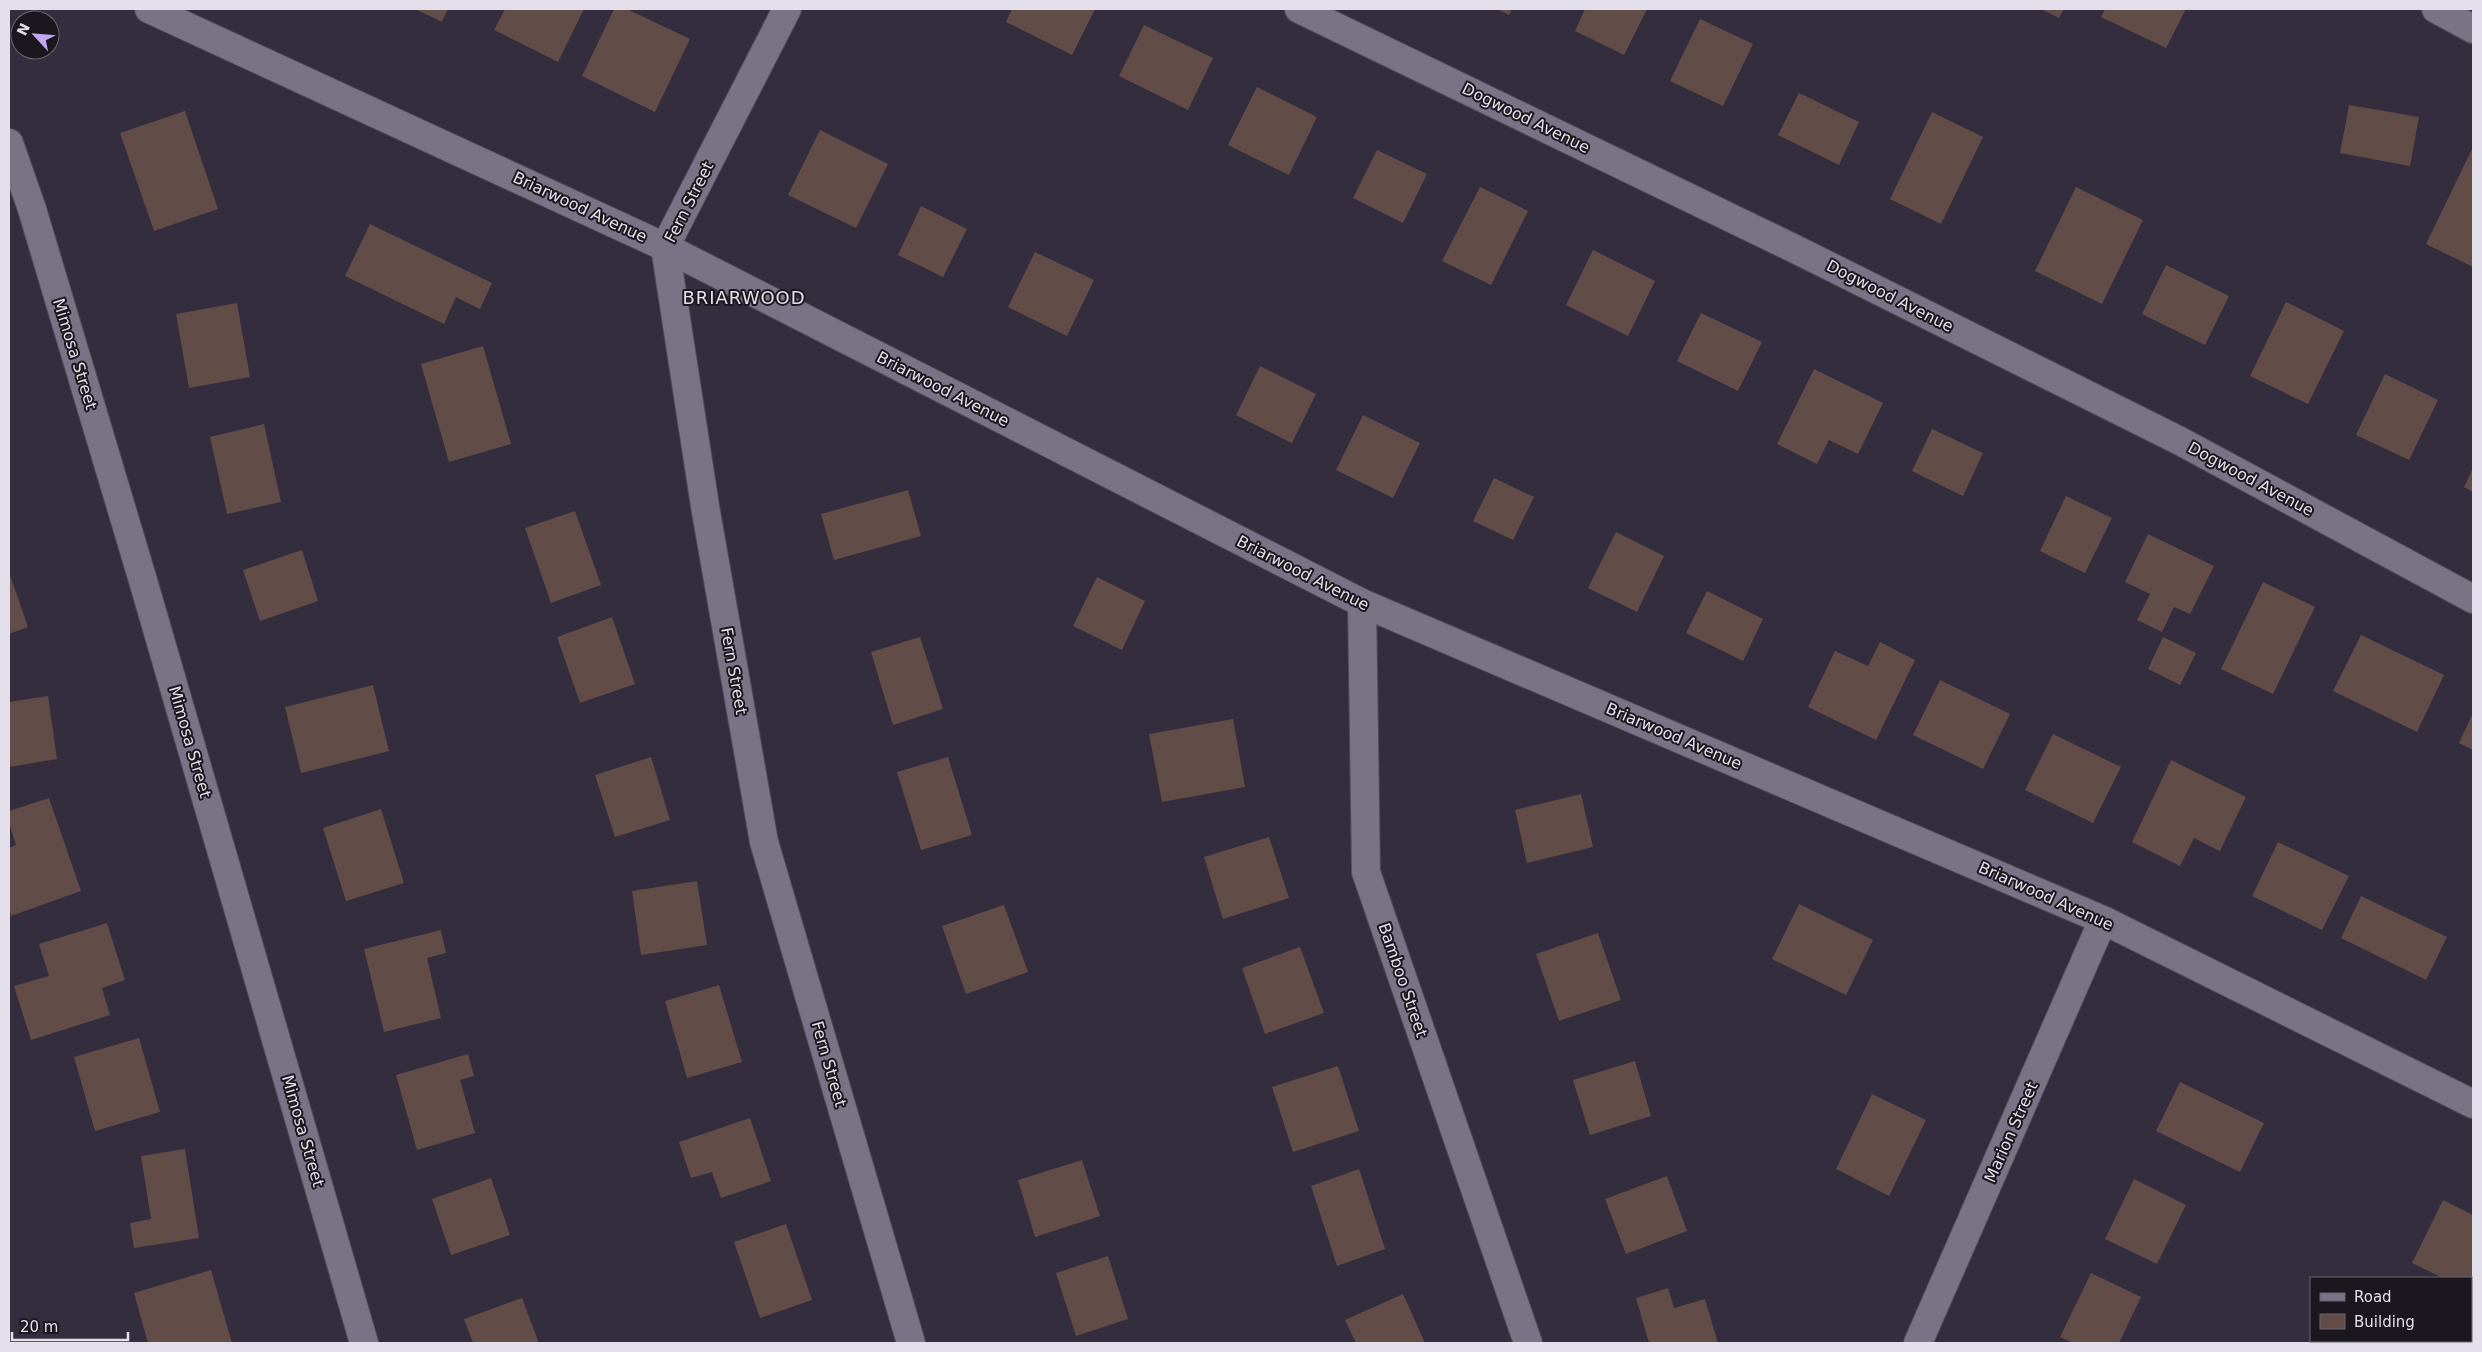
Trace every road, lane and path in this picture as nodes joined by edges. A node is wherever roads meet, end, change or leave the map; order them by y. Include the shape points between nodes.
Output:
1 (149, 9) edge
2 (787, 9) edge
3 (1299, 9) edge
4 (2436, 9) edge
5 (2473, 29) edge
6 (9, 143) edge
7 (666, 247) junction
8 (2473, 598) edge
9 (1362, 603) junction
10 (2104, 920) junction
11 (2473, 1104) edge
12 (364, 1343) edge
13 (911, 1343) edge
14 (1528, 1343) edge
15 (1918, 1343) edge

1 - 7 street, Briarwood Avenue
2 - 7 street, Fern Street
3 - 8 street, Dogwood Avenue via 1791,247 2180,441
4 - 5 street
6 - 12 street, Mimosa Street via 32,209 144,584
7 - 9 street, Briarwood Avenue
7 - 13 street, Fern Street via 705,506 764,842
9 - 10 street, Briarwood Avenue
9 - 14 street, Bamboo Street via 1366,872
10 - 11 street, Briarwood Avenue
10 - 15 street, Marion Street

